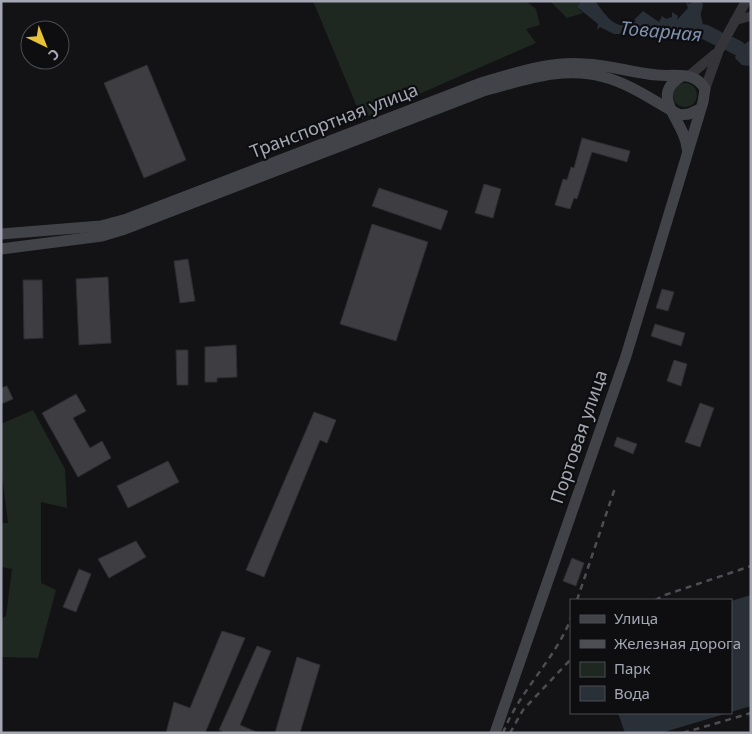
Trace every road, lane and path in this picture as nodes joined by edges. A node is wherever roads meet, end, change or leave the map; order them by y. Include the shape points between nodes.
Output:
1 (746, 1) edge
2 (751, 16) edge
3 (734, 21) junction
4 (719, 50) junction
5 (686, 76) junction
6 (705, 89) junction
7 (670, 109) junction
8 (700, 109) junction
9 (687, 150) junction
10 (1, 234) edge
11 (1, 249) edge
12 (495, 733) edge

1 - 3 street
2 - 3 street
3 - 4 street
4 - 5 street
4 - 6 street
5 - 6 main road via 699,81
5 - 7 main road via 672,83 667,91
5 - 10 main road, Транспортная улица via 584,64 542,66 481,83 119,222
6 - 8 main road
7 - 8 main road, Транспортная улица via 680,115
7 - 9 main road via 684,132
7 - 11 main road, Транспортная улица via 605,77 563,72 533,78 483,91 122,230 102,236
8 - 9 main road, Портовая улица
9 - 12 main road, Портовая улица via 626,356

